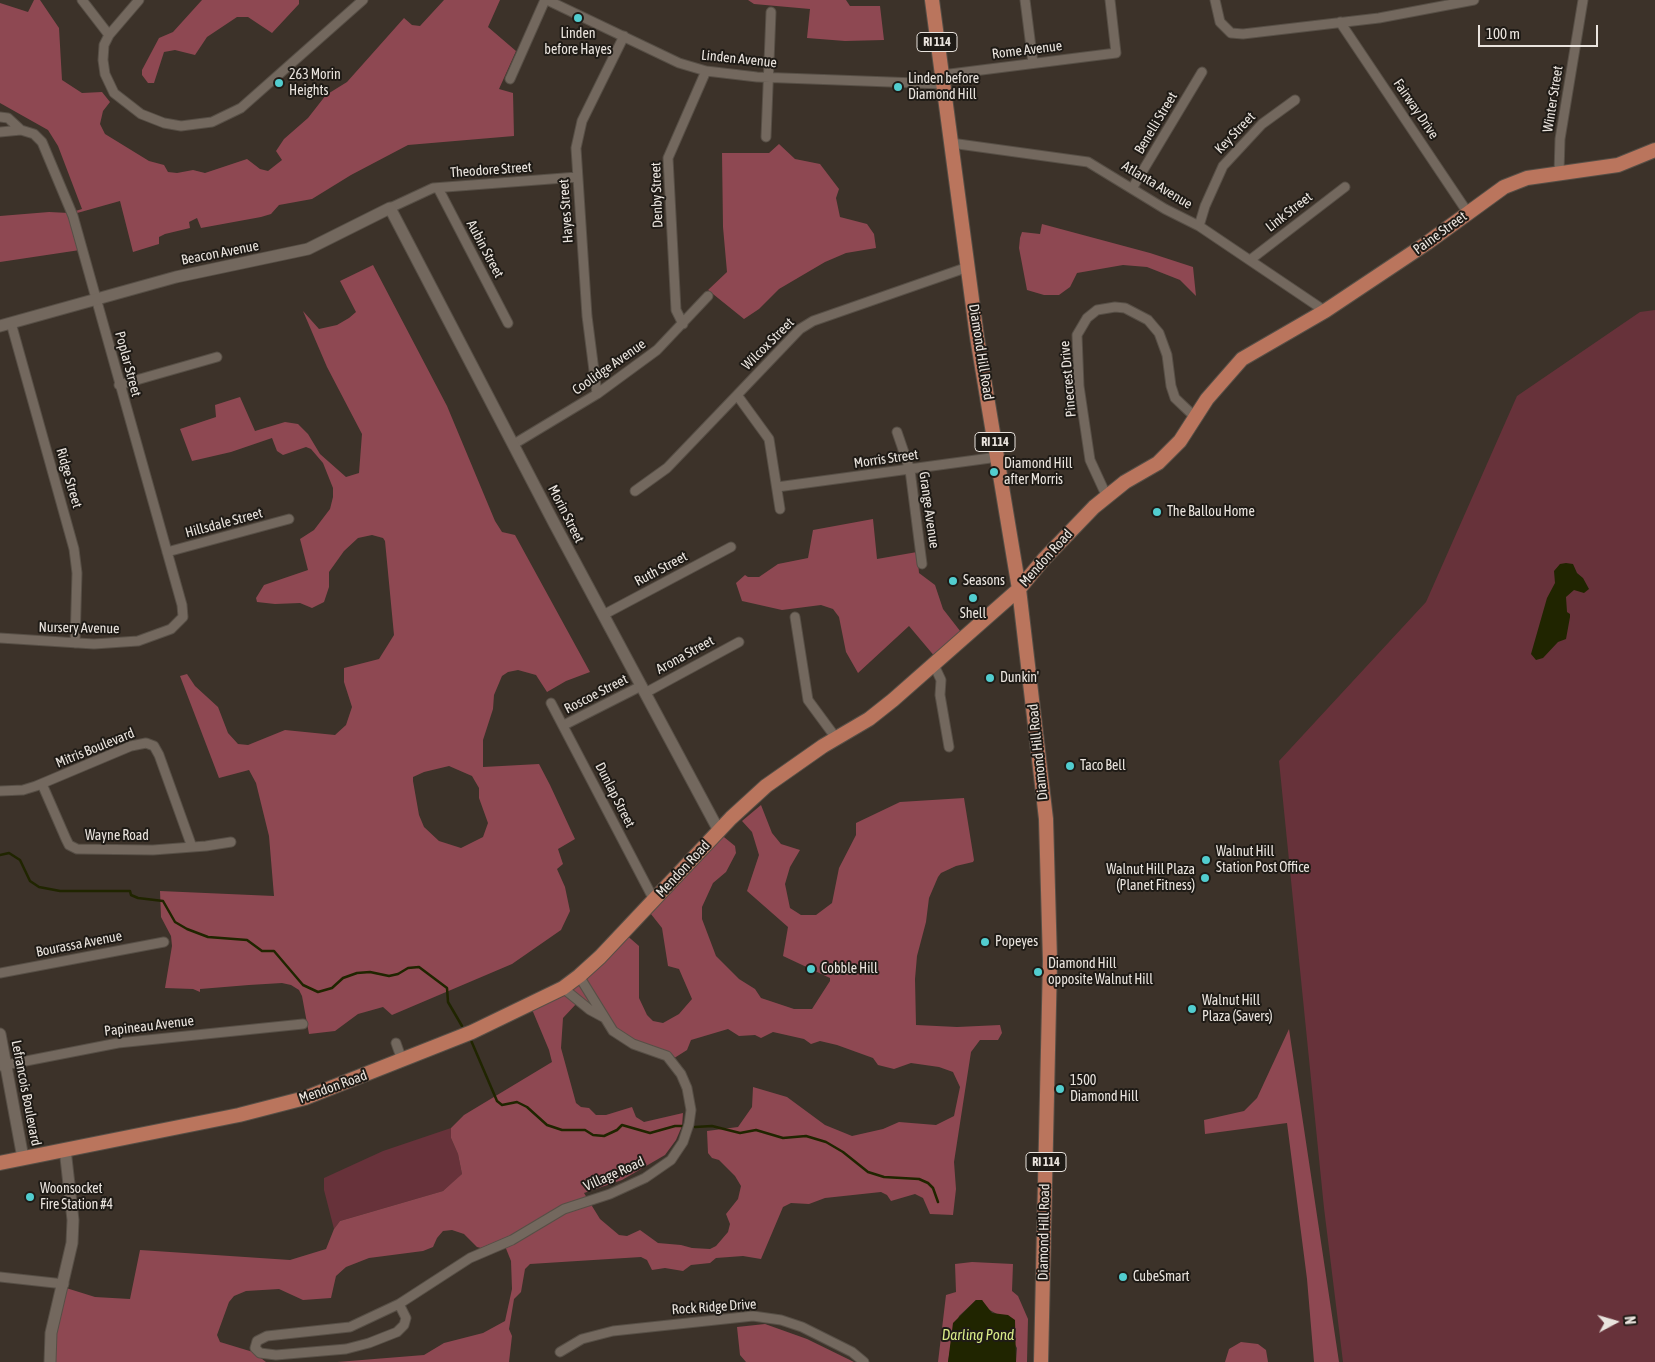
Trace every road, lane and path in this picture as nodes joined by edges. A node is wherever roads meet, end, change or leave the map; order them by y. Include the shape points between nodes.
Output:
1 (82, 0) edge
2 (139, 0) edge
3 (363, 0) edge
4 (546, 0) edge
5 (932, 0) edge
6 (1025, 0) edge
7 (1110, 0) edge
8 (1215, 0) edge
9 (1474, 0) edge
10 (1583, 0) edge
11 (771, 12) dead end
12 (1340, 22) junction
13 (109, 34) junction
14 (624, 36) junction
15 (1034, 63) junction
16 (706, 71) junction
17 (1202, 72) dead end
18 (768, 78) junction
19 (510, 79) dead end
20 (942, 79) junction
21 (1295, 100) dead end
22 (0, 117) edge
23 (21, 130) junction
24 (0, 132) edge
25 (766, 137) dead end
26 (951, 143) junction
27 (1655, 150) edge
28 (1559, 173) junction
29 (577, 177) junction
30 (1345, 186) dead end
31 (1133, 187) junction
32 (438, 188) junction
33 (390, 208) junction
34 (1468, 213) junction
35 (1199, 226) junction
36 (1250, 260) junction
37 (968, 267) junction
38 (708, 296) dead end
39 (96, 300) junction
40 (1325, 311) junction
41 (508, 323) dead end
42 (683, 324) junction
43 (6, 325) edge
44 (217, 357) dead end
45 (1242, 359) joint
46 (120, 385) junction
47 (597, 394) junction
48 (737, 395) junction
49 (1196, 418) junction
50 (897, 432) dead end
51 (514, 444) junction
52 (998, 457) junction
53 (910, 470) junction
54 (777, 487) junction
55 (635, 492) dead end
56 (1107, 496) junction
57 (780, 509) dead end
58 (289, 519) dead end
59 (731, 547) dead end
60 (167, 552) junction
61 (922, 564) dead end
62 (1019, 589) junction
63 (603, 615) junction
64 (795, 617) dead end
65 (182, 620) joint
66 (0, 638) edge
67 (738, 642) dead end
68 (75, 643) junction
69 (934, 665) junction
70 (643, 690) junction
71 (551, 703) dead end
72 (564, 726) junction
73 (836, 738) junction
74 (948, 747) dead end
75 (42, 784) junction
76 (0, 791) edge
77 (718, 832) junction
78 (231, 842) dead end
79 (192, 847) junction
80 (654, 900) junction
81 (164, 942) dead end
82 (0, 973) edge
83 (580, 976) junction
84 (563, 988) junction
85 (603, 1017) junction
86 (303, 1024) dead end
87 (0, 1034) edge
88 (396, 1044) dead end
89 (402, 1060) junction
90 (3, 1066) edge
91 (66, 1149) junction
92 (24, 1158) junction
93 (0, 1163) edge
94 (0, 1277) edge
95 (64, 1284) junction
96 (399, 1304) junction
97 (560, 1352) dead end
98 (50, 1362) edge
99 (864, 1362) edge
100 (1041, 1362) edge

1 - 13 street
2 - 13 street
3 - 13 street via 241,108 226,117 199,125 181,126 157,121 141,114 114,93 105,74 103,60
4 - 14 street, Linden Avenue
4 - 19 street
5 - 20 main road, Diamond Hill Road / RI 114
6 - 15 street
7 - 15 street, Rome Avenue via 1116,53
8 - 12 street via 1220,22 1231,33
9 - 12 street
10 - 28 street, Winter Street via 1560,139
11 - 18 street
12 - 34 street, Fairway Drive
14 - 16 street, Linden Avenue via 679,63
14 - 29 street, Hayes Street via 582,122 576,148
15 - 20 street, Rome Avenue
16 - 18 street, Linden Avenue
16 - 42 street, Denby Street via 668,158 676,310
17 - 31 street, Benelli Street
18 - 20 street, Linden Avenue
18 - 25 street
20 - 26 main road, Diamond Hill Road / RI 114
21 - 35 street, Key Street via 1262,124 1223,166
22 - 23 street, Poplar Street via 8,118
23 - 24 street
23 - 39 street, Poplar Street via 36,135 46,150 68,202
26 - 31 street, Atlanta Avenue via 1088,162
26 - 37 main road, Diamond Hill Road / RI 114
27 - 28 main road, Paine Street via 1618,164
28 - 34 main road, Paine Street via 1528,178 1504,187
29 - 32 street, Theodore Street
29 - 47 street, Hayes Street via 587,316
30 - 36 street, Link Street
31 - 35 street, Atlanta Avenue via 1165,209
32 - 33 street, Beacon Avenue
32 - 41 street, Aubin Street
33 - 39 street, Beacon Avenue via 308,249 176,277
33 - 51 street, Morin Street
34 - 40 main road, Paine Street
35 - 36 street, Atlanta Avenue
36 - 40 street, Atlanta Avenue
37 - 48 street, Wilcox Street via 813,321 800,329
37 - 52 main road, Diamond Hill Road / RI 114
38 - 42 street, Coolidge Avenue
39 - 43 street, Beacon Avenue
39 - 46 street, Poplar Street
40 - 45 main road, Paine Street
42 - 47 street, Coolidge Avenue via 657,350
43 - 68 street, Ridge Street via 74,549 77,573
44 - 46 street
45 - 49 main road, Mendon Road via 1207,399
46 - 60 street, Poplar Street
47 - 51 street, Coolidge Avenue
48 - 54 street via 769,439
48 - 55 street, Wilcox Street via 667,468
49 - 56 main road, Mendon Road via 1180,441 1158,463
49 - 56 street, Pinecrest Drive via 1176,398 1167,355 1159,333 1148,320 1125,308 1115,307 1097,310 1087,318 1077,335 1079,386 1090,460
50 - 53 street, Grange Avenue
51 - 63 street, Morin Street
52 - 53 street, Morris Street
52 - 62 main road, Diamond Hill Road / RI 114
53 - 54 street, Morris Street
53 - 61 street, Grange Avenue
54 - 57 street
56 - 62 main road, Mendon Road
58 - 60 street, Hillsdale Street
59 - 63 street, Ruth Street
60 - 65 street, Poplar Street via 182,605
62 - 69 main road, Mendon Road
62 - 100 main road, Diamond Hill Road / RI 114 via 1046,819 1050,907
63 - 70 street, Morin Street
64 - 73 street via 808,700
65 - 68 street, Nursery Avenue via 165,632 138,641
66 - 68 street, Nursery Avenue
67 - 70 street, Arona Street
69 - 73 main road, Mendon Road via 869,719
69 - 74 street via 941,680 940,695
70 - 72 street, Roscoe Street
70 - 77 street, Morin Street
71 - 72 street, Dunlap Street
72 - 80 street, Dunlap Street
73 - 77 main road, Mendon Road via 777,776
75 - 76 street, Mitris Boulevard via 23,790
75 - 79 street, Wayne Road via 69,845 78,849
75 - 79 street, Mitris Boulevard via 131,746 150,744 159,755
77 - 80 main road, Mendon Road
78 - 79 street, Wayne Road
80 - 83 main road, Mendon Road
81 - 82 street, Bourassa Avenue
83 - 84 main road, Mendon Road
83 - 85 street, Village Road
84 - 85 street, Village Road
84 - 89 main road, Mendon Road via 506,1017
85 - 96 street, Village Road via 620,1036 667,1056 682,1074 691,1110 686,1135 678,1151 646,1178 564,1209 512,1240 470,1258
86 - 90 street, Papineau Avenue via 118,1043
87 - 90 street, Lefrancois Boulevard
88 - 89 street
89 - 91 main road, Mendon Road via 271,1108
90 - 92 street, Lefrancois Boulevard
91 - 92 main road, Mendon Road
91 - 95 street via 74,1220
92 - 93 main road, Mendon Road
94 - 95 street
95 - 98 street via 50,1333
96 - 96 street, Village Road via 350,1327 267,1336 257,1341 255,1348 260,1353 276,1355 346,1349 369,1343 397,1332 404,1325 406,1318
97 - 99 street, Rock Ridge Drive via 582,1339 613,1331 752,1316 802,1327 852,1352

